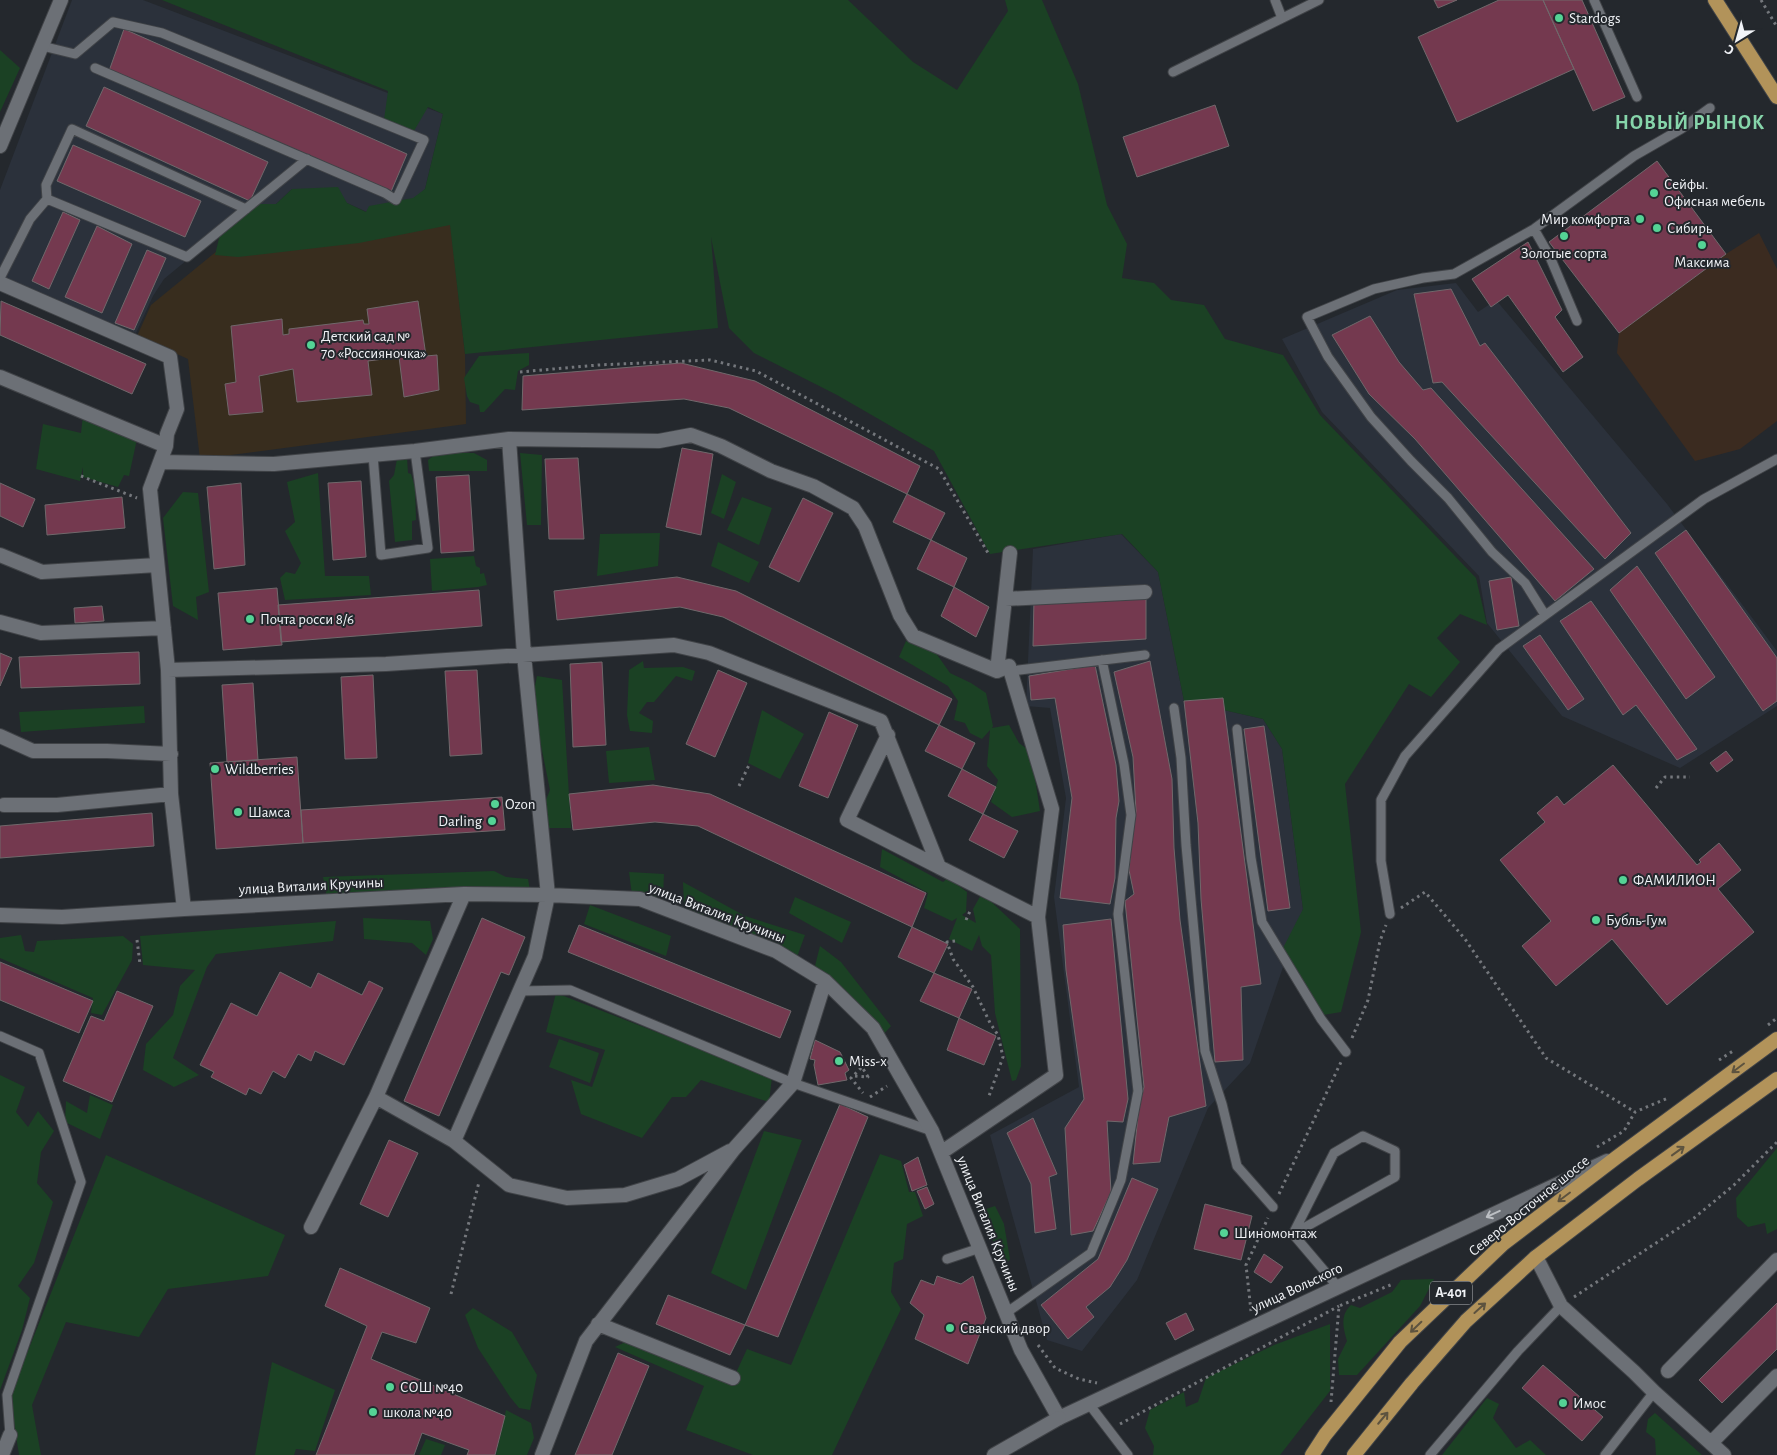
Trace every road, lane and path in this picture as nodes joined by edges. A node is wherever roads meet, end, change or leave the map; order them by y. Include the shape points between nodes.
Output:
1 (61, 0) edge
2 (1275, 0) edge
3 (1319, 0) edge
4 (1594, 0) edge
5 (1715, 0) edge
6 (1760, 0) edge
7 (1282, 18) junction
8 (1777, 27) edge
9 (42, 46) junction
10 (95, 68) dead end
11 (1173, 72) dead end
12 (1637, 97) dead end
13 (1777, 97) edge
14 (1710, 108) dead end
15 (0, 146) edge
16 (307, 159) junction
17 (47, 199) junction
18 (246, 210) junction
19 (1534, 229) junction
20 (0, 278) edge
21 (0, 283) edge
22 (1577, 321) dead end
23 (520, 372) dead end
24 (0, 377) edge
25 (508, 439) junction
26 (166, 446) junction
27 (415, 451) junction
28 (373, 455) junction
29 (1777, 459) edge
30 (160, 462) junction
31 (81, 476) dead end
32 (137, 498) dead end
33 (988, 553) dead end
34 (1010, 553) dead end
35 (0, 555) edge
36 (158, 565) junction
37 (1145, 592) dead end
38 (1005, 598) junction
39 (1545, 615) junction
40 (0, 622) edge
41 (164, 628) junction
42 (1145, 655) dead end
43 (524, 656) junction
44 (1102, 660) junction
45 (168, 670) junction
46 (1004, 671) junction
47 (1174, 708) dead end
48 (1237, 729) dead end
49 (0, 736) edge
50 (888, 736) junction
51 (171, 754) junction
52 (749, 765) dead end
53 (1690, 777) dead end
54 (739, 786) dead end
55 (1656, 788) dead end
56 (171, 794) junction
57 (4, 805) dead end
58 (939, 867) junction
59 (464, 894) junction
60 (548, 895) junction
61 (184, 909) junction
62 (970, 911) dead end
63 (1390, 914) junction
64 (0, 915) edge
65 (1038, 917) junction
66 (966, 920) dead end
67 (137, 940) dead end
68 (955, 940) dead end
69 (140, 964) dead end
70 (825, 981) junction
71 (520, 991) junction
72 (0, 1036) edge
73 (1777, 1039) edge
74 (1346, 1052) junction
75 (855, 1076) dead end
76 (1777, 1079) edge
77 (792, 1082) junction
78 (989, 1096) dead end
79 (376, 1097) junction
80 (868, 1099) dead end
81 (1636, 1112) dead end
82 (932, 1131) junction
83 (454, 1141) junction
84 (1777, 1142) edge
85 (734, 1149) junction
86 (942, 1152) junction
87 (1617, 1157) junction
88 (479, 1182) dead end
89 (1273, 1207) junction
90 (311, 1227) dead end
91 (1293, 1234) junction
92 (980, 1248) junction
93 (1536, 1257) junction
94 (947, 1259) dead end
95 (1777, 1260) edge
96 (1393, 1284) dead end
97 (1338, 1287) junction
98 (451, 1294) dead end
99 (1340, 1306) junction
100 (1561, 1306) junction
101 (1006, 1313) junction
102 (598, 1324) junction
103 (1253, 1327) junction
104 (1668, 1370) dead end
105 (1777, 1376) edge
106 (733, 1378) dead end
107 (1091, 1382) dead end
108 (1654, 1392) junction
109 (1102, 1398) junction
110 (1331, 1403) dead end
111 (1088, 1404) junction
112 (1059, 1418) junction
113 (10, 1435) joint
114 (1710, 1443) junction
115 (2, 1455) edge
116 (542, 1455) edge
117 (994, 1455) edge
118 (1128, 1455) edge
119 (1312, 1455) edge
120 (1354, 1455) edge
121 (1430, 1455) edge
122 (1605, 1455) edge
123 (1724, 1455) edge

1 - 9 street
2 - 7 lane
3 - 7 lane
4 - 12 lane
5 - 13 main road
6 - 8 path
7 - 11 lane
9 - 15 street
9 - 16 lane via 76,54 113,22 162,33 424,140 396,200
10 - 16 lane
14 - 19 lane via 1634,156
16 - 18 lane
17 - 18 lane via 188,257
17 - 18 lane via 46,185 72,129
17 - 20 lane via 30,219
19 - 22 lane via 1550,257
19 - 39 lane via 1454,274 1374,289 1307,317 1328,357 1371,417 1448,498 1492,552 1525,583
21 - 26 street via 170,357 177,409
23 - 33 path via 710,360 756,372 939,469
24 - 26 street
25 - 27 street
25 - 43 street
25 - 46 street via 659,441 692,435 813,486 853,508 865,526 900,615 913,636
26 - 30 street
27 - 28 street
27 - 28 lane via 428,548 381,555
28 - 30 street via 274,464
29 - 39 lane via 1704,499
30 - 36 street via 150,488
31 - 32 path
34 - 38 street
35 - 36 street via 42,572
36 - 41 street
37 - 38 street
38 - 46 street
39 - 63 lane via 1499,649 1405,756 1381,800 1381,861
40 - 41 street via 41,632
41 - 45 street
42 - 44 lane
43 - 45 street via 386,664
43 - 50 street via 674,646 691,649 709,653 881,721
43 - 60 street
44 - 46 lane
44 - 101 lane via 1131,815 1118,914 1138,1091 1122,1180 1091,1253
45 - 51 street
46 - 65 street via 1052,809
47 - 89 lane via 1205,1052 1237,1166
48 - 74 lane via 1251,858 1262,922 1321,1019
49 - 51 street via 33,751
50 - 58 street
50 - 58 street via 847,820
51 - 56 street
52 - 54 path
53 - 55 path via 1665,777
56 - 57 street
56 - 61 street
58 - 65 street
59 - 60 street, улица Виталия Кручины
59 - 61 street, улица Виталия Кручины
59 - 79 street
60 - 70 street, улица Виталия Кручины via 640,899 776,951
60 - 71 street via 535,956
61 - 64 street, улица Виталия Кручины via 62,917
62 - 66 path
63 - 74 path via 1380,941 1368,1000
63 - 81 path via 1425,892 1465,939 1546,1058
65 - 86 street via 1056,1075
67 - 69 path
68 - 78 path via 946,942 953,959 973,986 998,1035 1002,1050 1003,1057
70 - 77 street
70 - 82 street, улица Виталия Кручины via 872,1028
71 - 77 lane via 570,990
71 - 83 street
72 - 113 lane via 39,1054 81,1182 7,1395
73 -> 87 main road, Северо-Восточное шоссе / А-401
74 - 89 path
75 - 80 path via 851,1078
93 -> 76 main road, А-401
77 - 82 lane
77 - 85 street
79 - 83 street
79 - 90 street
82 - 86 street, улица Виталия Кручины
83 - 85 street via 509,1185 567,1198 625,1195 678,1179
84 - 100 path via 1734,1185 1694,1218
85 - 102 street
86 - 92 street, улица Виталия Кручины
87 -> 97 street, улица Вольского
87 -> 119 main road, Северо-Восточное шоссе / А-401 via 1503,1244 1400,1342
88 - 98 path
89 - 103 path via 1246,1265
91 - 91 lane via 1334,1154 1362,1136 1395,1151 1395,1177
91 - 97 lane
92 - 94 lane
92 - 101 street, улица Виталия Кручины
93 - 100 street
120 -> 93 main road, А-401 via 1466,1321
95 - 104 street
96 - 99 path
97 - 103 street, улица Вольского
99 - 109 path via 1118,1424
99 - 110 path
100 - 108 street
100 - 121 lane via 1518,1351
101 - 112 street, улица Виталия Кручины via 1021,1350
102 - 106 street
102 - 116 street via 586,1341
103 - 109 street, улица Вольского
105 - 114 street
107 - 109 path
108 - 114 street
108 - 122 lane
109 - 111 street, улица Вольского
111 - 112 street, улица Вольского
111 - 118 lane
112 - 117 street, улица Вольского
113 - 115 street
114 - 123 street

